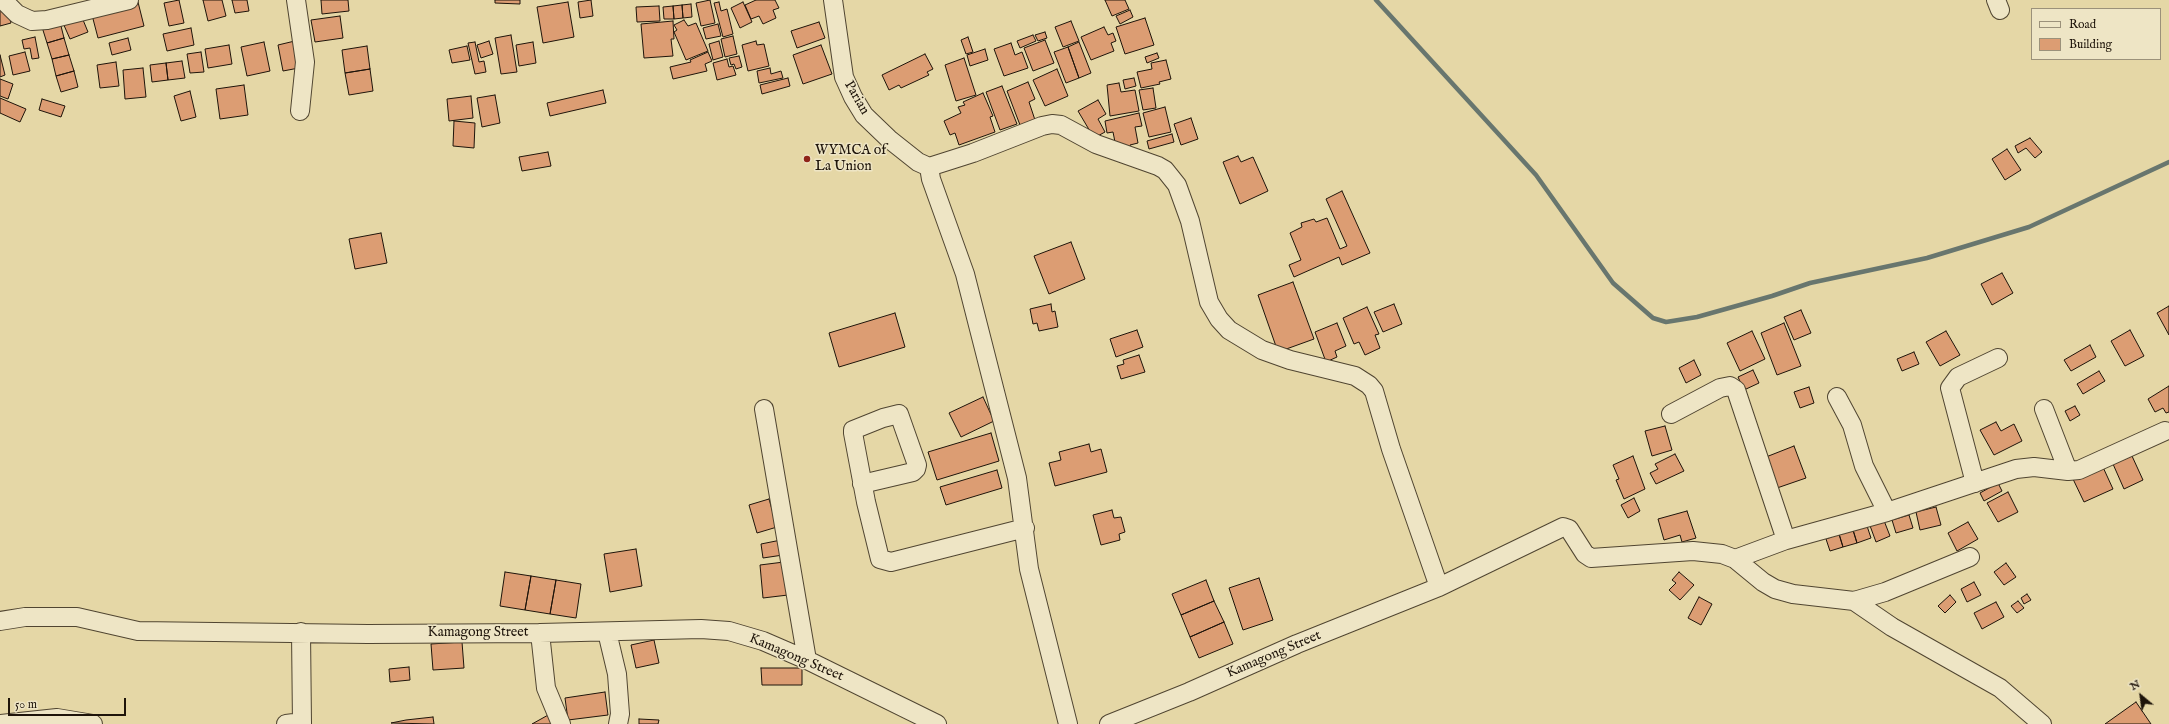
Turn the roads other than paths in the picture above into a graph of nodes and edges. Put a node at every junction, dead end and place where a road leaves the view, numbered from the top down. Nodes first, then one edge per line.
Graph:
1 (3, 0) edge
2 (129, 0) edge
3 (296, 0) edge
4 (833, 0) edge
5 (300, 111) dead end
6 (929, 167) junction
7 (1998, 358) dead end
8 (1836, 397) dead end
9 (764, 409) dead end
10 (2044, 409) dead end
11 (1672, 414) dead end
12 (2165, 431) dead end
13 (2068, 472) junction
14 (1975, 483) junction
15 (862, 484) dead end
16 (1887, 512) junction
17 (1025, 528) junction
18 (1786, 540) junction
19 (1970, 557) dead end
20 (1735, 559) junction
21 (1439, 587) junction
22 (1854, 601) junction
23 (0, 621) edge
24 (301, 632) junction
25 (607, 632) junction
26 (540, 633) junction
27 (807, 660) junction
28 (60, 721) edge
29 (297, 723) edge
30 (0, 724) edge
31 (94, 724) edge
32 (561, 724) edge
33 (618, 724) edge
34 (937, 724) edge
35 (1068, 724) edge
36 (1109, 724) edge
37 (2042, 724) edge

1 - 2 street
3 - 5 street
4 - 6 street, Parian
6 - 17 street
6 - 21 street
7 - 14 street
8 - 16 street
9 - 27 street
10 - 13 street
11 - 18 street
12 - 13 street
13 - 14 street
14 - 16 street
15 - 17 street
16 - 18 street
17 - 35 street
18 - 20 street
19 - 22 street
20 - 21 street, Kamagong Street
20 - 22 street
21 - 36 street, Kamagong Street
22 - 37 street
23 - 24 street, Kamagong Street
24 - 26 street, Kamagong Street
24 - 29 street
25 - 26 street, Kamagong Street
25 - 27 street, Kamagong Street
25 - 33 street
26 - 32 street
27 - 34 street, Kamagong Street
28 - 30 street
28 - 31 street

